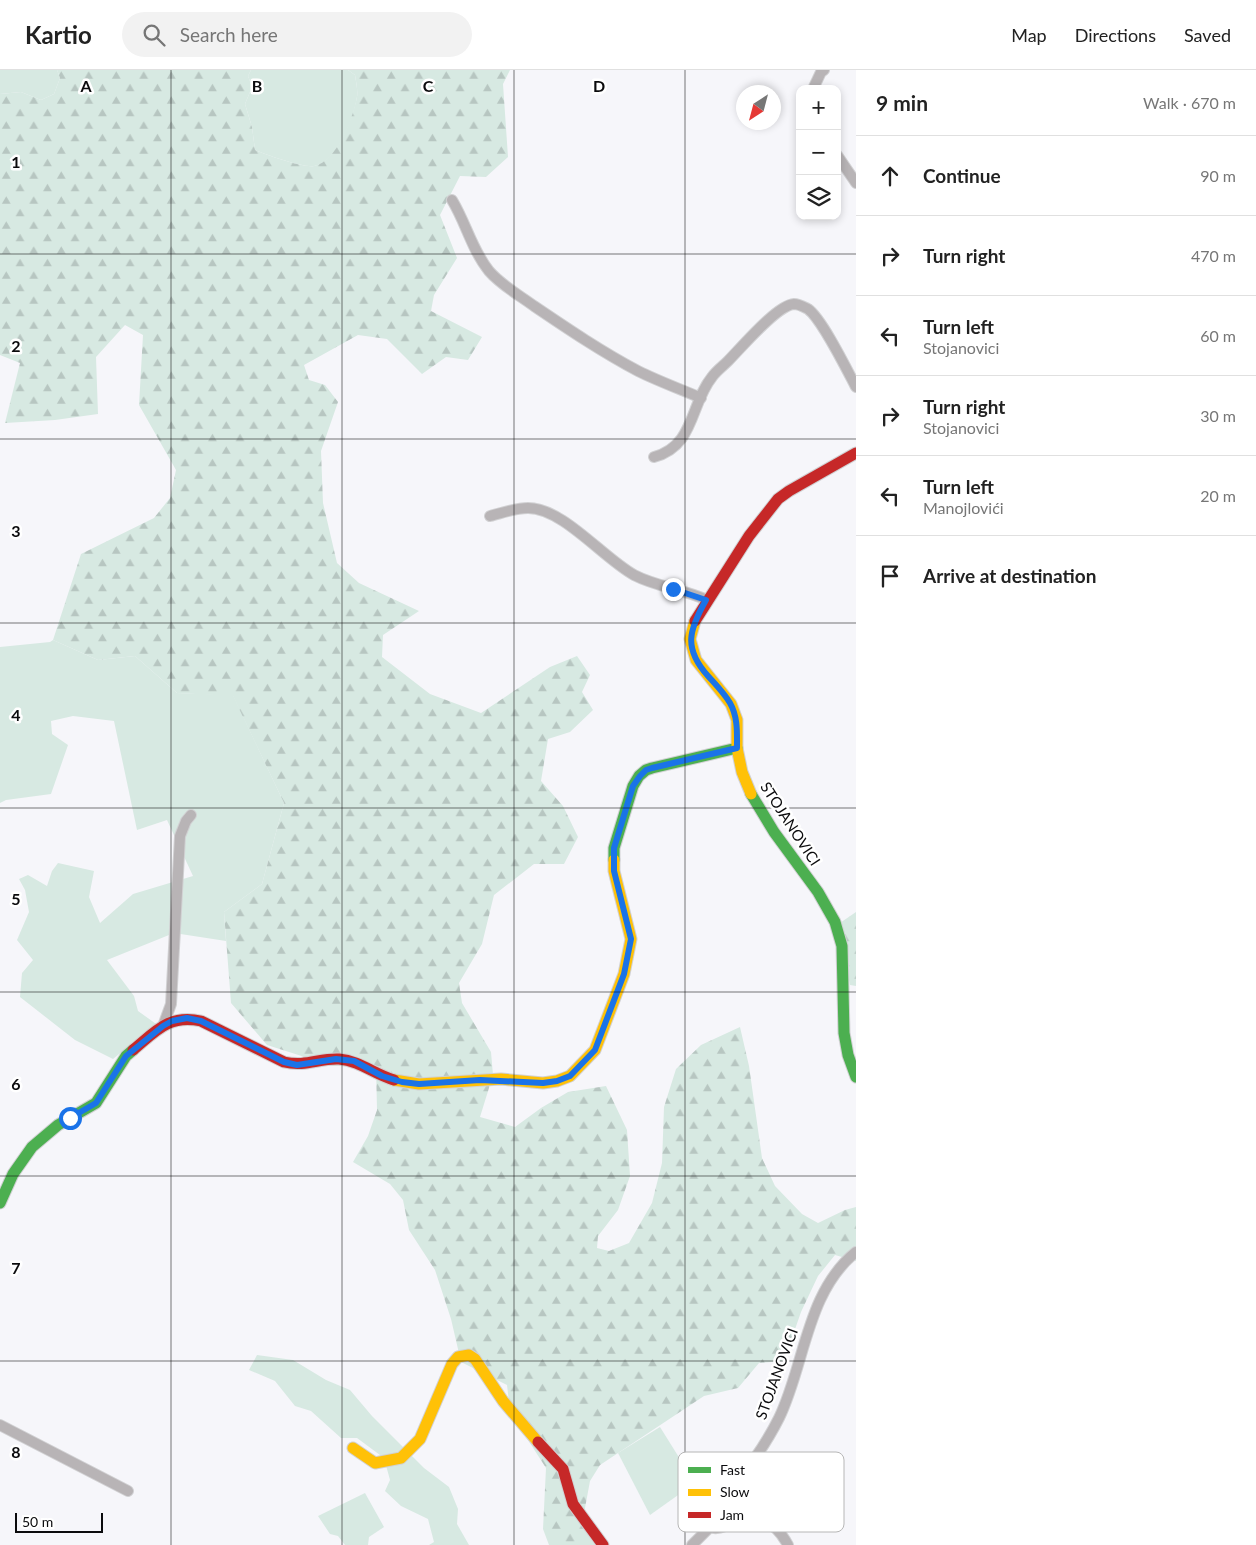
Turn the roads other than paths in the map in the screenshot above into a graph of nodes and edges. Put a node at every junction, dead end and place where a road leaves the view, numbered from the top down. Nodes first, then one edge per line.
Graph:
1 (824, 70) edge
2 (815, 85) edge
3 (841, 161) edge
4 (856, 183) edge
5 (452, 200) dead end
6 (856, 387) edge
7 (701, 398) junction
8 (856, 453) edge
9 (654, 457) dead end
10 (490, 516) dead end
11 (706, 600) junction
12 (737, 748) junction
13 (191, 815) dead end
14 (163, 1026) junction
15 (856, 1077) edge
16 (0, 1203) edge
17 (856, 1252) edge
18 (0, 1425) edge
19 (353, 1448) dead end
20 (759, 1452) edge
21 (128, 1491) dead end
22 (704, 1532) edge
23 (778, 1532) edge
24 (603, 1545) edge
25 (692, 1545) edge
26 (788, 1545) edge

1 - 2 street
3 - 4 street
5 - 7 street
6 - 7 street
7 - 9 street
8 - 11 street, STOJANOVICI
10 - 11 street
11 - 12 street, STOJANOVICI
12 - 14 street
12 - 15 street, STOJANOVICI
13 - 14 street
14 - 16 street
17 - 20 street, STOJANOVICI
18 - 21 street
19 - 24 street
22 - 25 street
23 - 26 street

